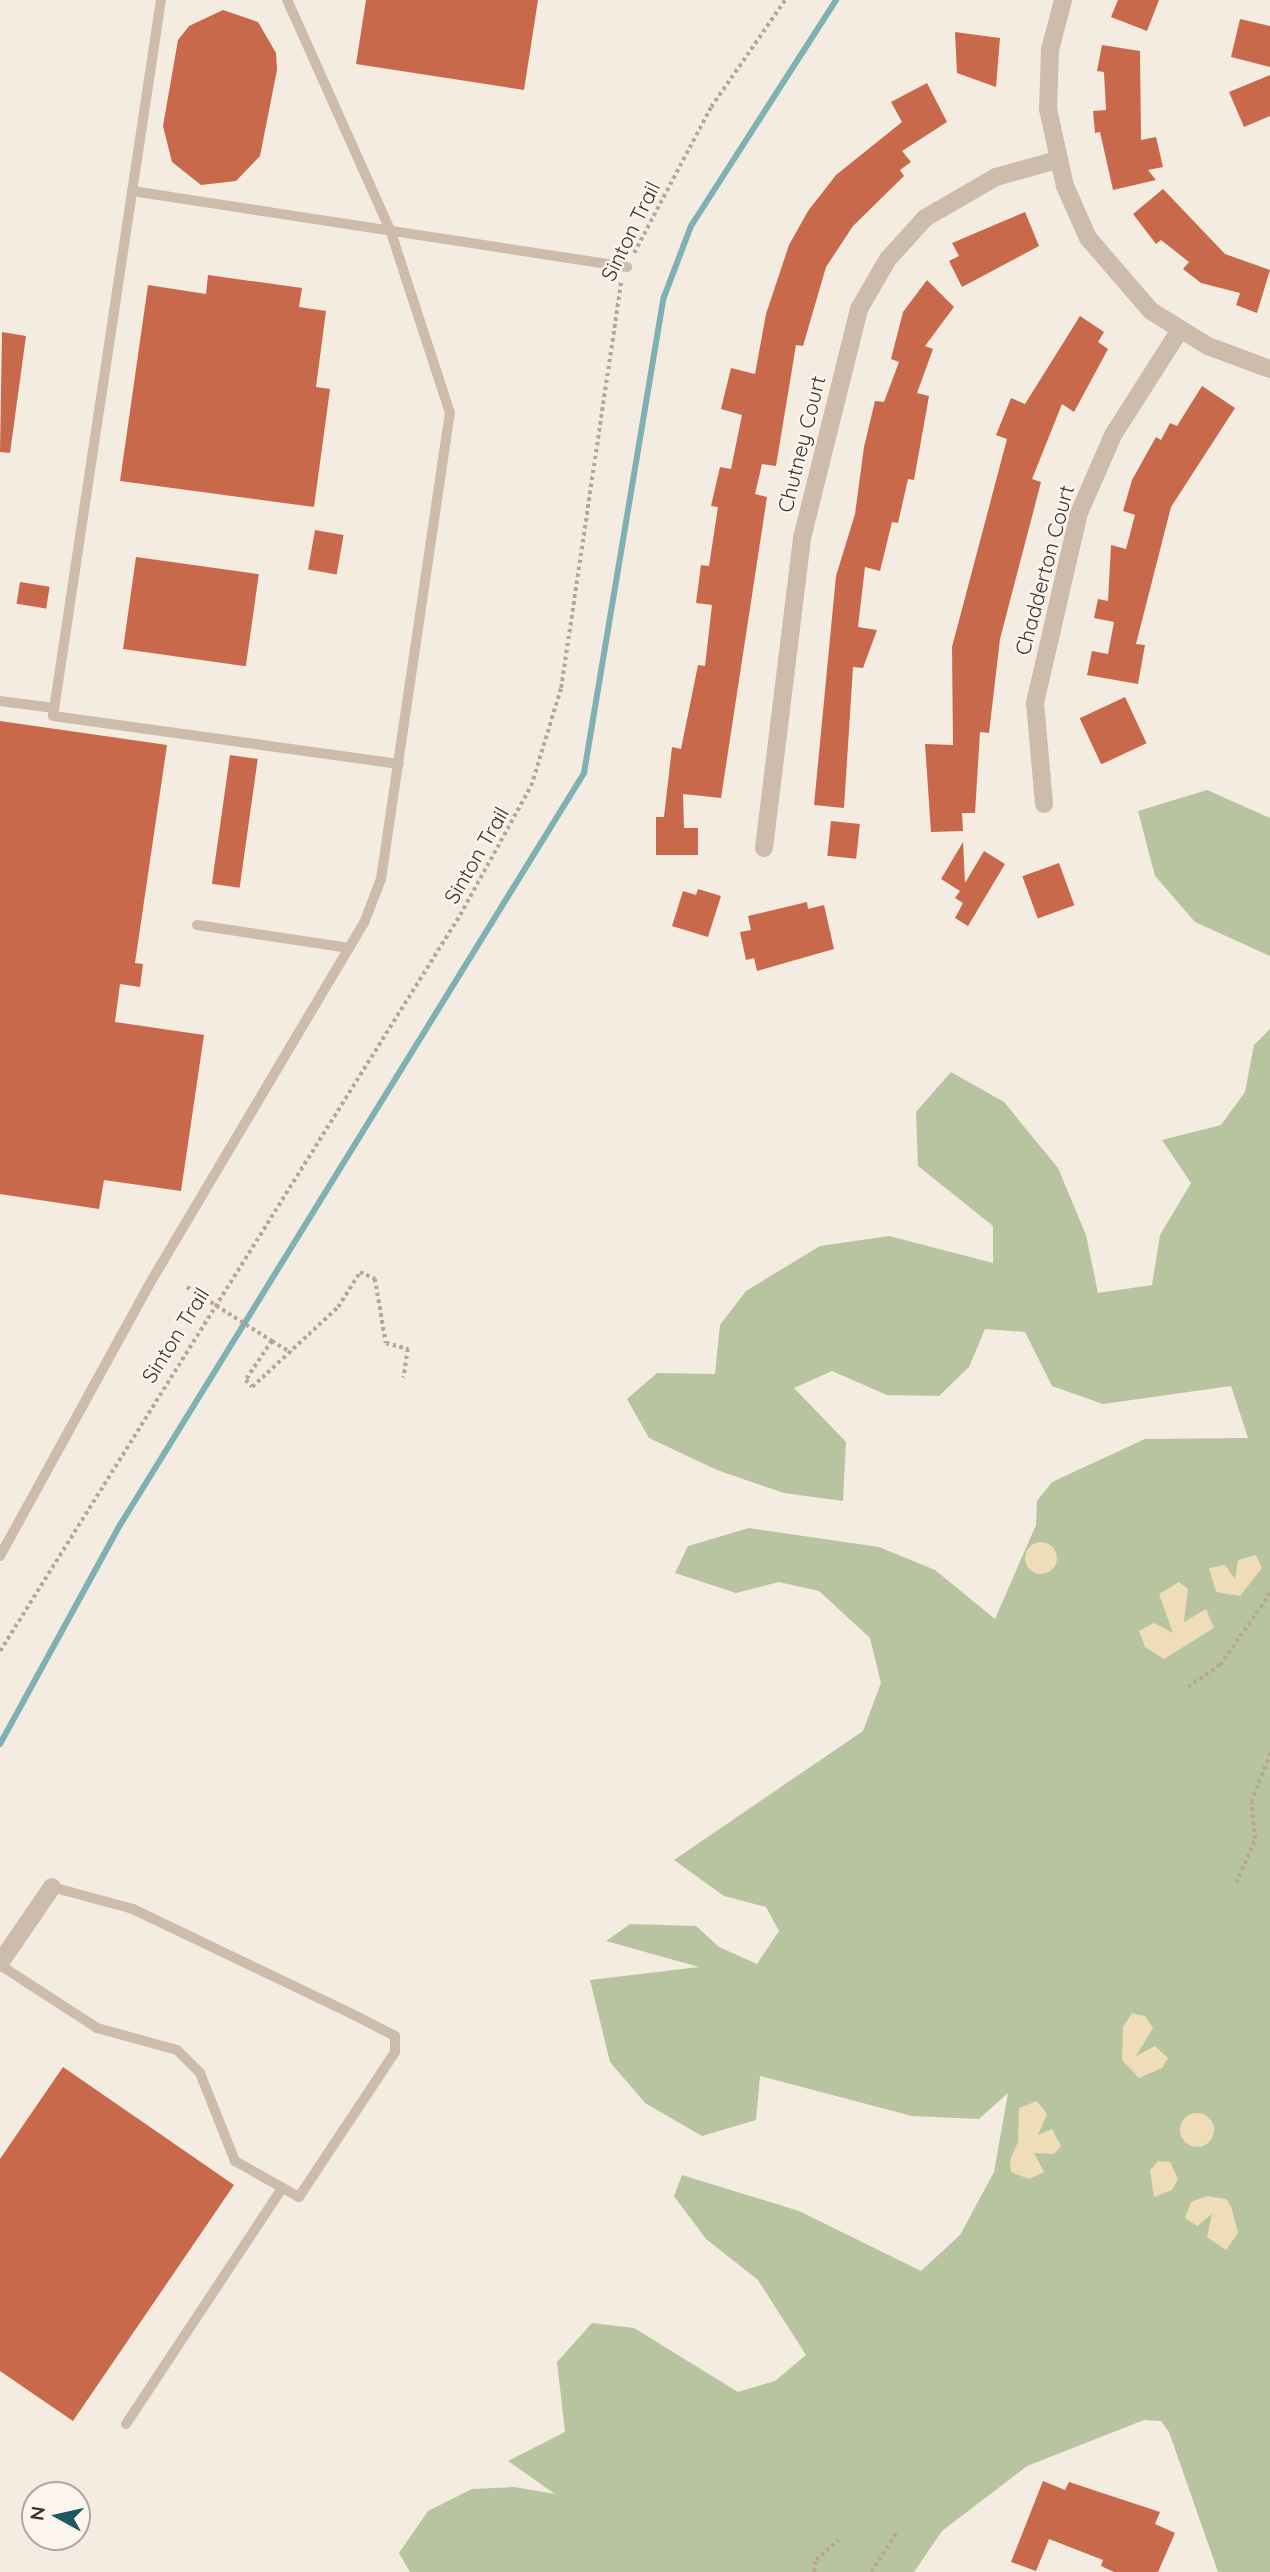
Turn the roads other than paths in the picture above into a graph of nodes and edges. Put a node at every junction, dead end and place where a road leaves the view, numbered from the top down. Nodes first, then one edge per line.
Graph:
1 (161, 0) edge
2 (287, 0) edge
3 (1063, 0) edge
4 (1057, 160) junction
5 (132, 191) junction
6 (391, 232) junction
7 (627, 267) road end
8 (1180, 330) junction
9 (1270, 369) edge
10 (0, 701) edge
11 (54, 708) junction
12 (399, 764) junction
13 (1044, 804) dead end
14 (764, 848) dead end
15 (197, 925) dead end
16 (349, 948) junction
17 (0, 1556) edge
18 (52, 1887) joint
19 (0, 1964) edge
20 (282, 2188) junction
21 (126, 2424) dead end

1 - 5 lane
2 - 6 lane
3 - 4 street
4 - 8 street
4 - 14 street, Chutney Court
5 - 6 lane
5 - 11 lane
6 - 7 lane
6 - 12 lane
8 - 9 street
8 - 13 street, Chadderton Court
10 - 11 lane
11 - 12 lane
12 - 16 lane
15 - 16 lane
16 - 17 lane
18 - 19 street
18 - 20 lane
19 - 20 lane
20 - 21 lane

